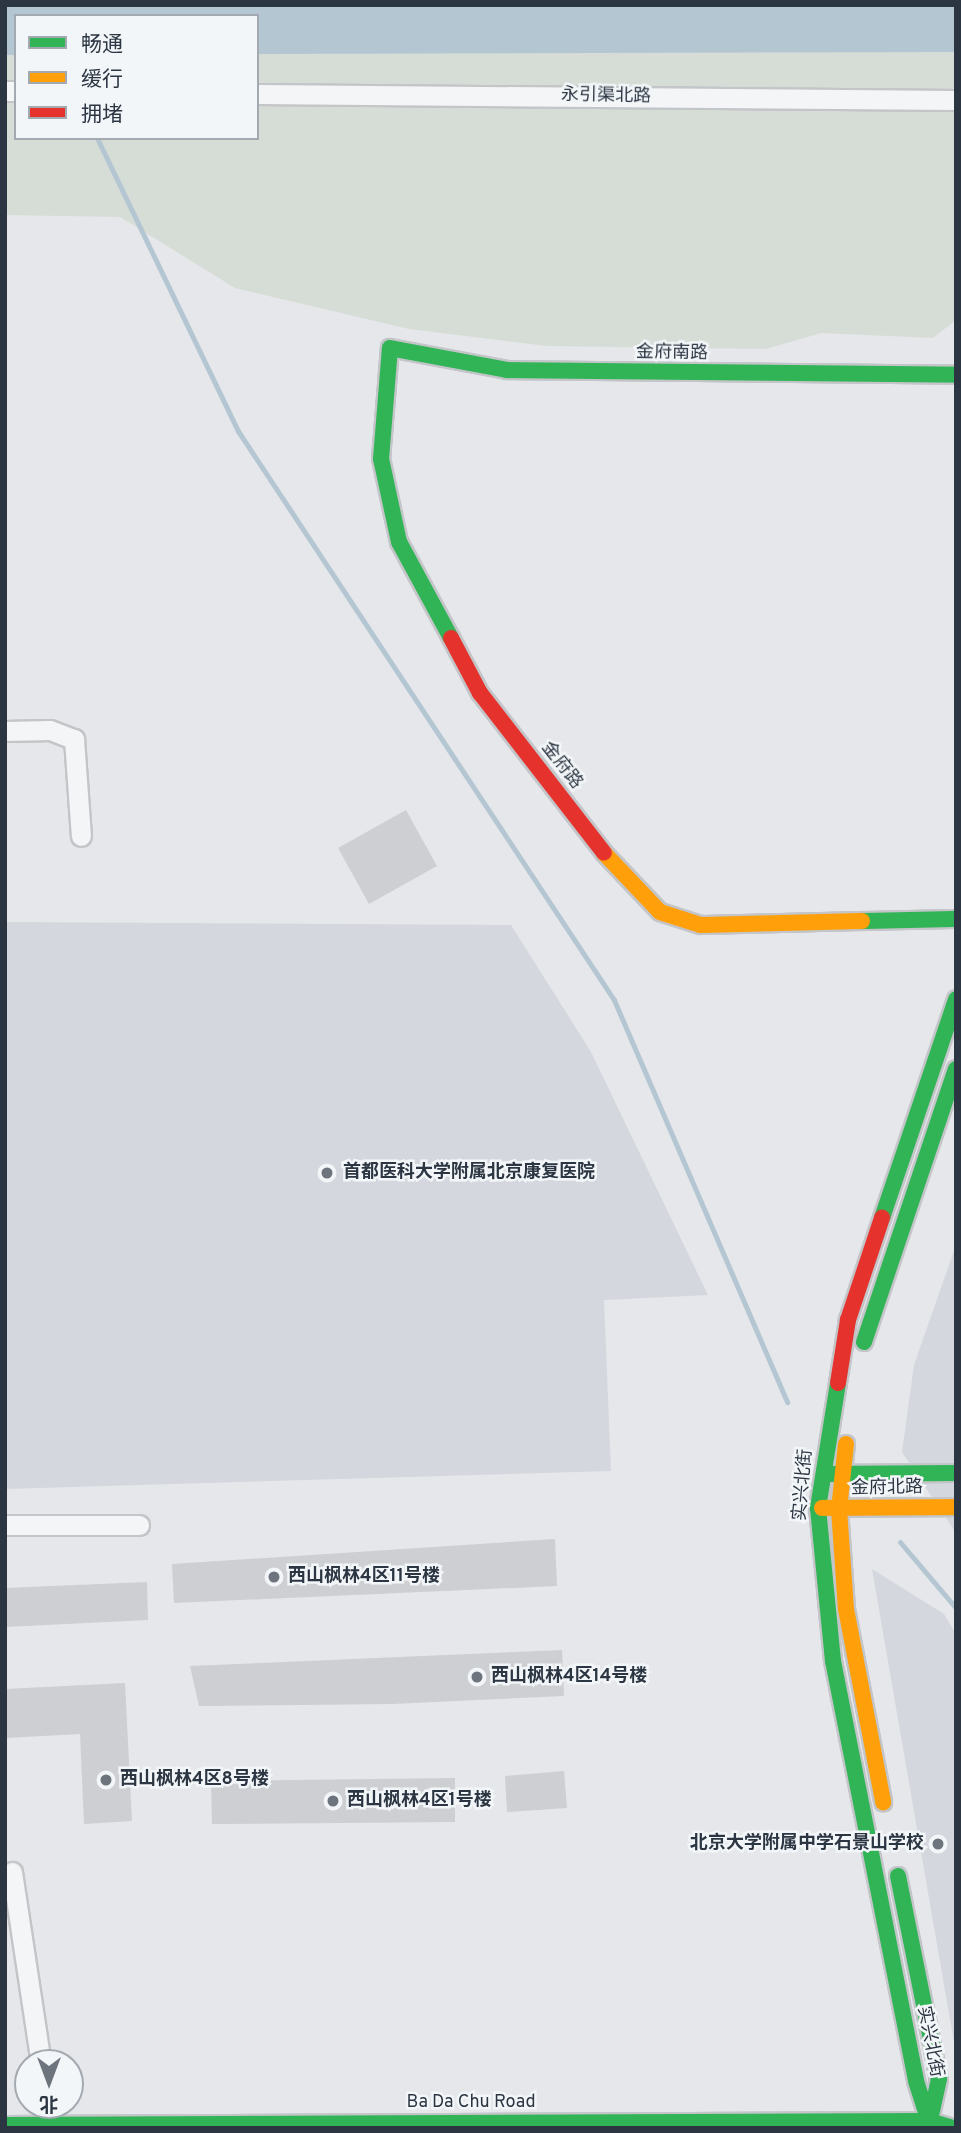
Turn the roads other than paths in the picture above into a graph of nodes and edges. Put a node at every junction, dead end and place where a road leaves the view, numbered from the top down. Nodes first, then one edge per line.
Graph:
1 (259, 94) edge
2 (956, 100) edge
3 (390, 348) joint
4 (956, 375) edge
5 (5, 731) edge
6 (81, 836) dead end
7 (956, 919) edge
8 (956, 999) edge
9 (956, 1069) edge
10 (956, 1473) edge
11 (822, 1474) junction
12 (841, 1474) junction
13 (956, 1507) edge
14 (818, 1508) junction
15 (839, 1509) junction
16 (5, 1525) edge
17 (139, 1525) dead end
18 (887, 1823) dead end
19 (895, 1862) dead end
20 (12, 1872) dead end
21 (39, 2049) edge
22 (956, 2108) edge
23 (84, 2115) edge
24 (31, 2119) edge
25 (930, 2124) edge
26 (5, 2125) edge
27 (954, 2128) edge

1 - 2 street, 永引渠北路
3 - 4 street, 金府南路
3 - 7 street, 金府路
5 - 6 street
8 - 11 street, 实兴北街
9 - 12 street, 实兴北街
10 - 12 street, 金府北路
11 - 12 street, 金府北路
11 - 14 street, 实兴北街
12 - 15 street, 实兴北街
13 - 15 street, 金府北路
14 - 15 street, 金府北路
14 - 25 street, 实兴北街
15 - 18 street, 实兴北街
16 - 17 street
19 - 25 street, 实兴北街
20 - 21 street
22 - 25 street
23 - 25 street, Ba Da Chu Road
24 - 26 street, Ba Da Chu Road
25 - 27 street

